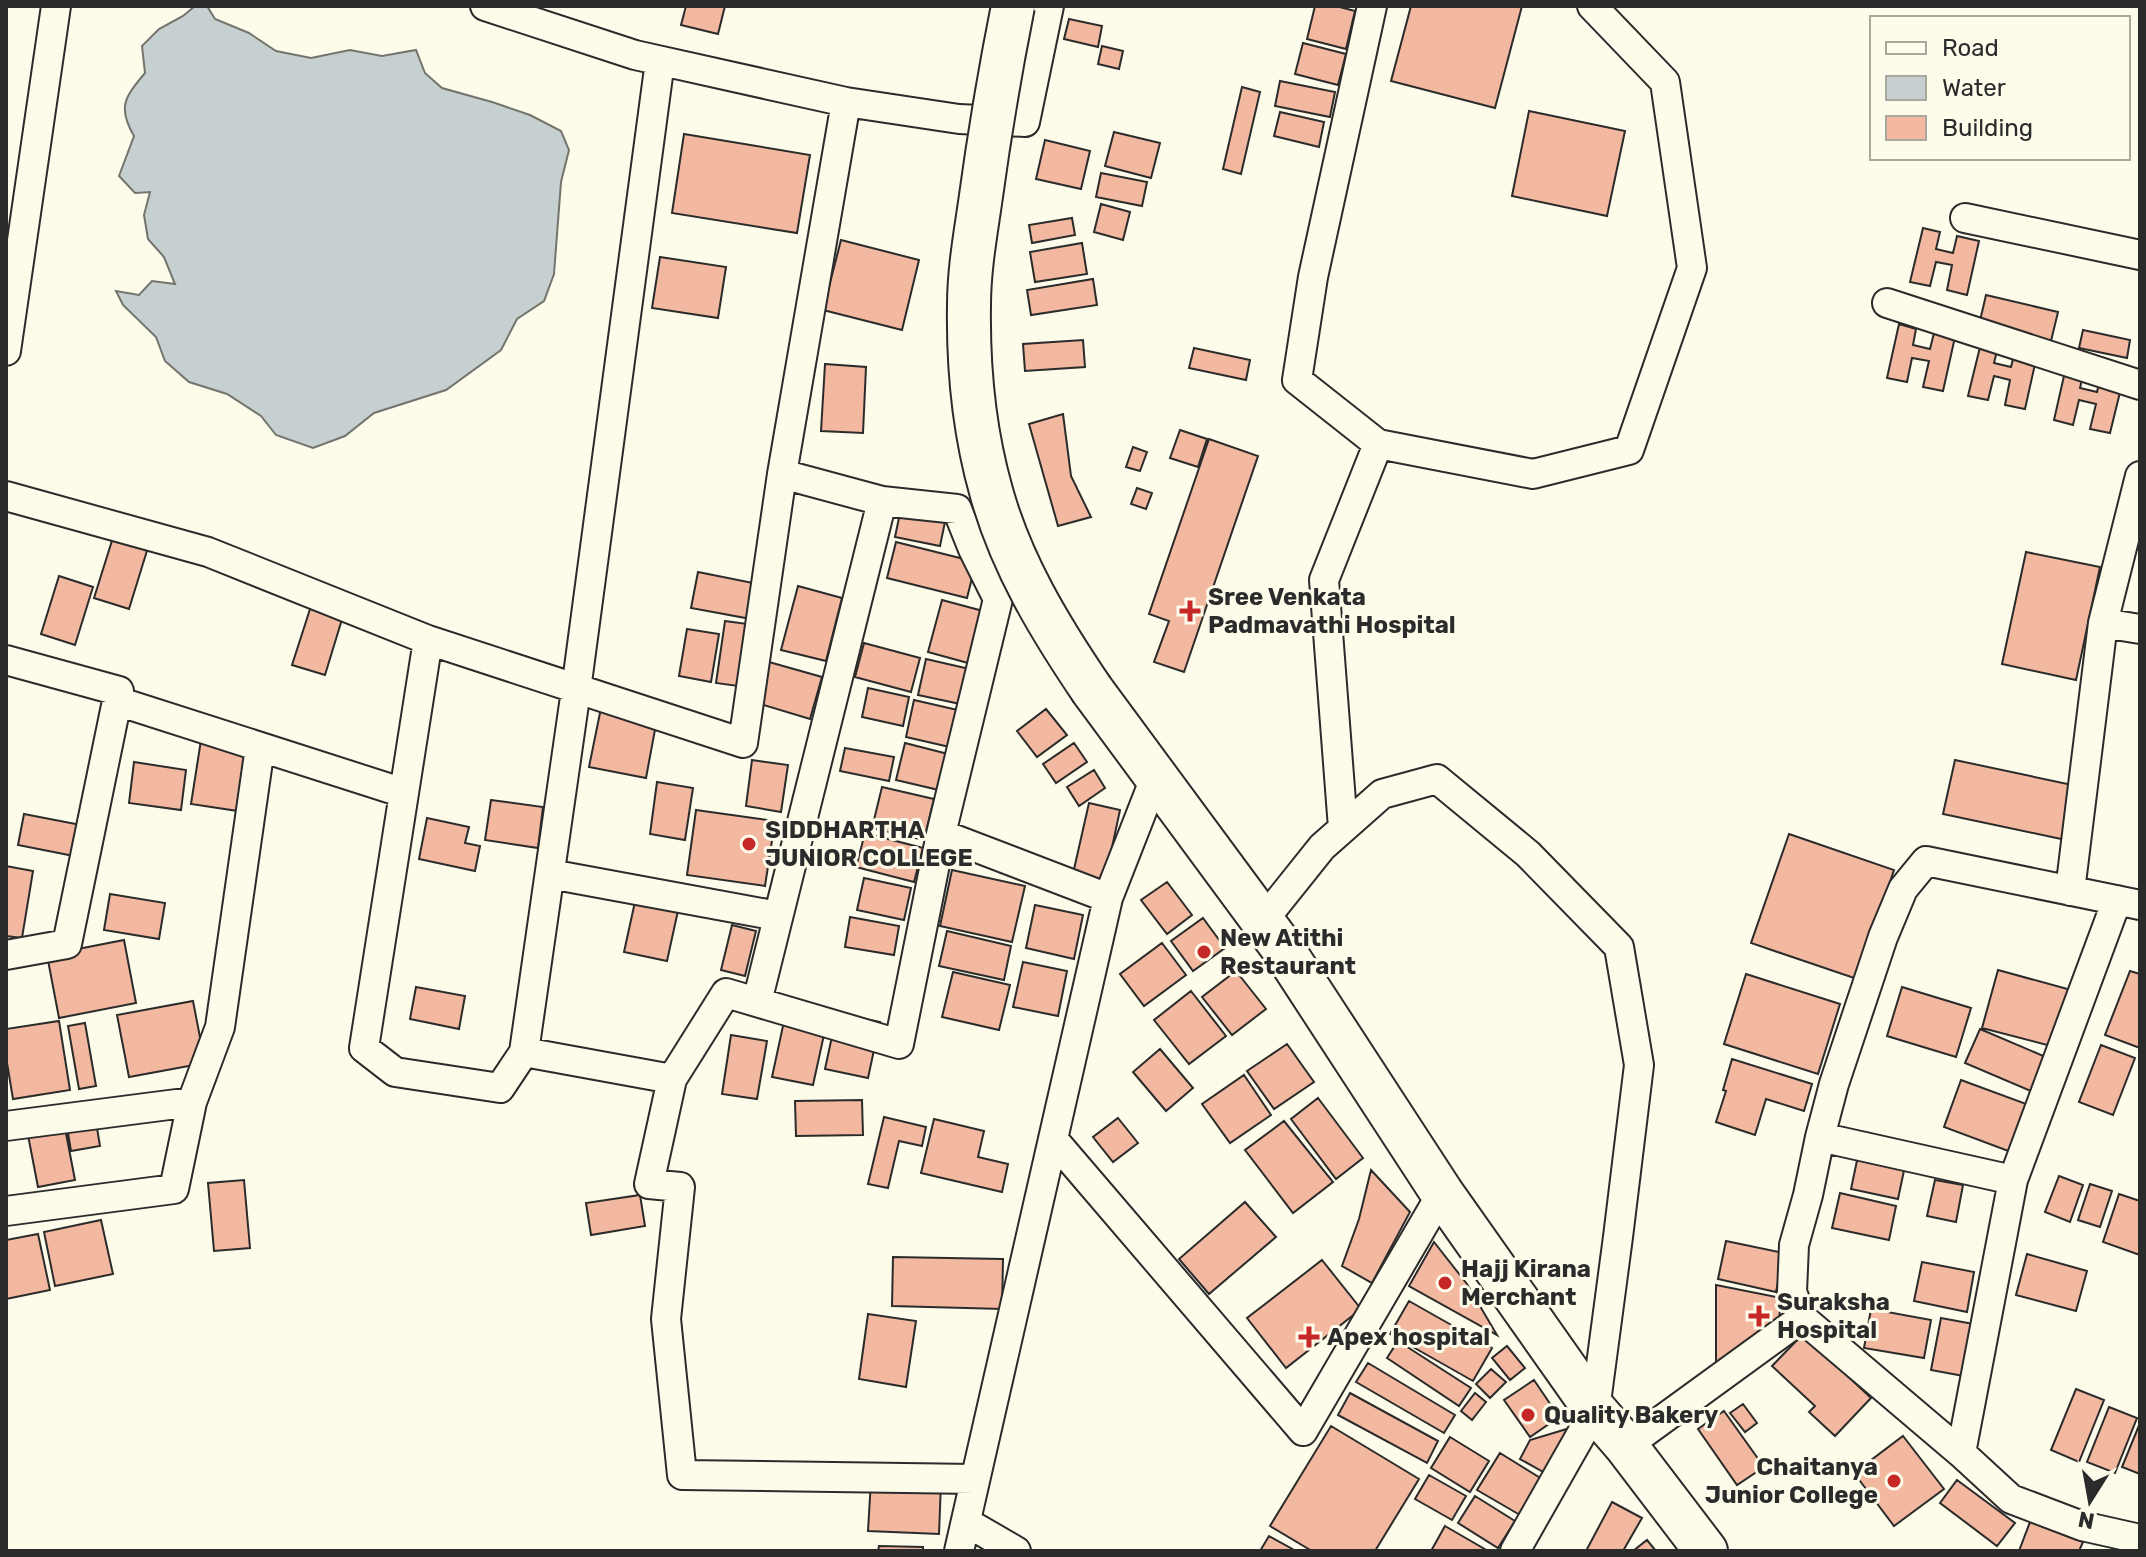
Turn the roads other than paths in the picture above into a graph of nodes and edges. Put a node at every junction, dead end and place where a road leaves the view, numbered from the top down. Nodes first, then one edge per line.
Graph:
1 (56, 6) edge
2 (485, 6) edge
3 (1013, 6) edge
4 (1049, 6) edge
5 (1372, 6) edge
6 (1592, 6) edge
7 (660, 61) junction
8 (846, 102) junction
9 (1965, 218) dead end
10 (2140, 255) edge
11 (1887, 303) dead end
12 (7, 333) edge
13 (2140, 385) edge
14 (1378, 444) junction
15 (782, 474) junction
16 (2140, 476) edge
17 (6, 496) edge
18 (882, 501) junction
19 (2103, 623) junction
20 (2140, 629) edge
21 (428, 640) junction
22 (6, 660) edge
23 (576, 690) junction
24 (117, 701) junction
25 (260, 747) junction
26 (1155, 778) junction
27 (404, 793) junction
28 (1343, 828) junction
29 (941, 834) junction
30 (550, 874) junction
31 (2070, 891) junction
32 (1108, 898) junction
33 (2129, 902) edge
34 (778, 916) junction
35 (1262, 922) junction
36 (6, 955) edge
37 (757, 1002) junction
38 (524, 1052) junction
39 (672, 1079) junction
40 (192, 1102) junction
41 (6, 1126) edge
42 (1820, 1137) junction
43 (1053, 1139) junction
44 (2013, 1180) junction
45 (1442, 1193) junction
46 (6, 1211) edge
47 (1802, 1318) junction
48 (1595, 1410) junction
49 (1626, 1446) junction
50 (1961, 1453) junction
51 (975, 1479) junction
52 (966, 1522) junction
53 (2140, 1539) edge
54 (959, 1551) edge
55 (1016, 1551) edge
56 (1515, 1551) edge
57 (1706, 1551) edge

1 - 12 street
2 - 7 street
3 - 26 highway, bridge
4 - 8 street
5 - 14 street
6 - 14 street
7 - 8 street
7 - 23 street
8 - 15 street
9 - 10 street
11 - 13 street
14 - 28 street
15 - 18 street
15 - 23 street
16 - 19 street
17 - 21 street
18 - 29 street
18 - 34 street
19 - 20 street
19 - 31 street
21 - 23 street
21 - 27 street
22 - 24 street
23 - 30 street
24 - 25 street
24 - 36 street
25 - 27 street
25 - 40 street
26 - 32 street
26 - 35 highway
27 - 38 street
28 - 35 street
28 - 48 street
29 - 32 street
29 - 37 street
30 - 34 street
30 - 38 street
31 - 33 street
31 - 42 street
32 - 43 street
33 - 44 street
34 - 37 street
35 - 45 highway
37 - 39 street
38 - 39 street
39 - 51 street
40 - 41 street
40 - 46 street
42 - 44 street
42 - 47 street
43 - 45 street
43 - 51 street
44 - 50 street
45 - 48 highway
47 - 49 street
47 - 50 street
48 - 49 highway
48 - 56 street
49 - 57 highway
50 - 53 street
51 - 52 street
52 - 54 street
52 - 55 street

